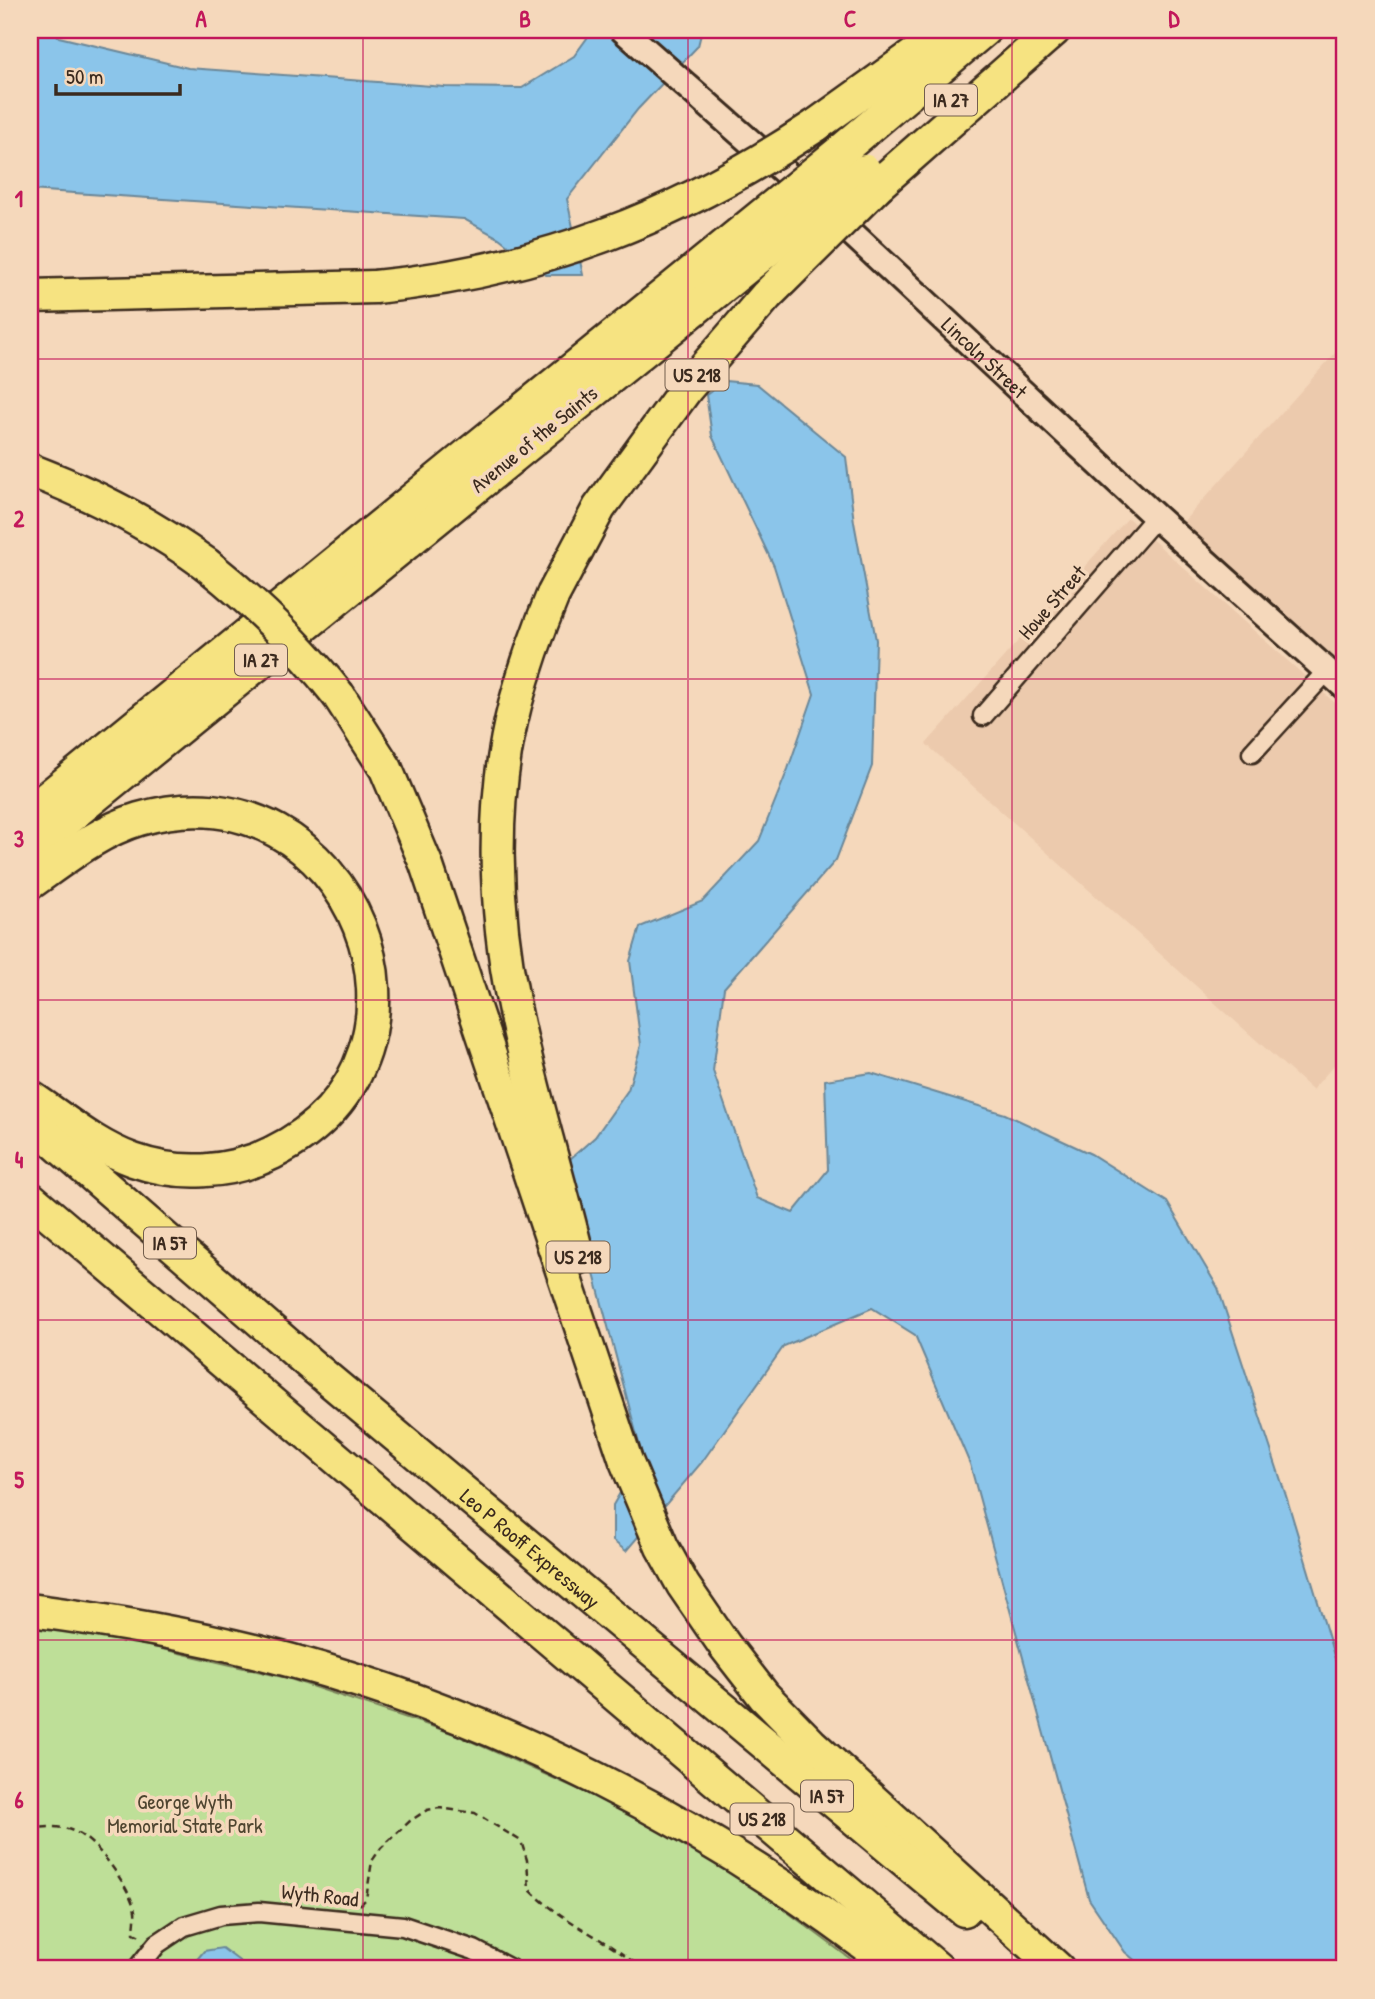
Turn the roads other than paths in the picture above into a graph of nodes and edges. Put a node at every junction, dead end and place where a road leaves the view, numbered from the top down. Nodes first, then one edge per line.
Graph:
1 (623, 30) edge
2 (949, 30) edge
3 (984, 30) edge
4 (1037, 30) edge
5 (1054, 30) edge
6 (872, 178) junction
7 (30, 296) edge
8 (482, 462) junction
9 (30, 470) edge
10 (1156, 517) junction
11 (1327, 671) junction
12 (1345, 687) edge
13 (983, 716) dead end
14 (1252, 753) dead end
15 (30, 811) edge
16 (30, 849) edge
17 (30, 883) edge
18 (30, 1097) edge
19 (30, 1121) edge
20 (30, 1198) edge
21 (626, 1461) junction
22 (30, 1610) edge
23 (137, 1969) edge
24 (510, 1969) edge
25 (897, 1969) edge
26 (939, 1969) edge
27 (1035, 1969) edge
28 (1058, 1969) edge

1 - 10 main road, Lincoln Street
2 - 7 highway, bridge
3 - 8 highway, Avenue of the Saints, bridge
4 - 6 highway, Avenue of the Saints / IA 27
5 - 6 highway, US 218
6 - 8 highway, Avenue of the Saints / IA 27, bridge
6 - 21 highway, US 218, bridge
8 - 15 highway, Avenue of the Saints
8 - 16 highway, Avenue of the Saints / IA 27
9 - 21 highway, bridge
10 - 11 main road, Lincoln Street
10 - 13 street, Howe Street
11 - 12 main road, Lincoln Street
11 - 14 street
17 - 18 highway
19 - 27 highway, Leo P Rooff Expressway / IA 57
20 - 26 highway, US 218
21 - 28 highway, US 218
22 - 25 highway
23 - 24 street, Wyth Road

